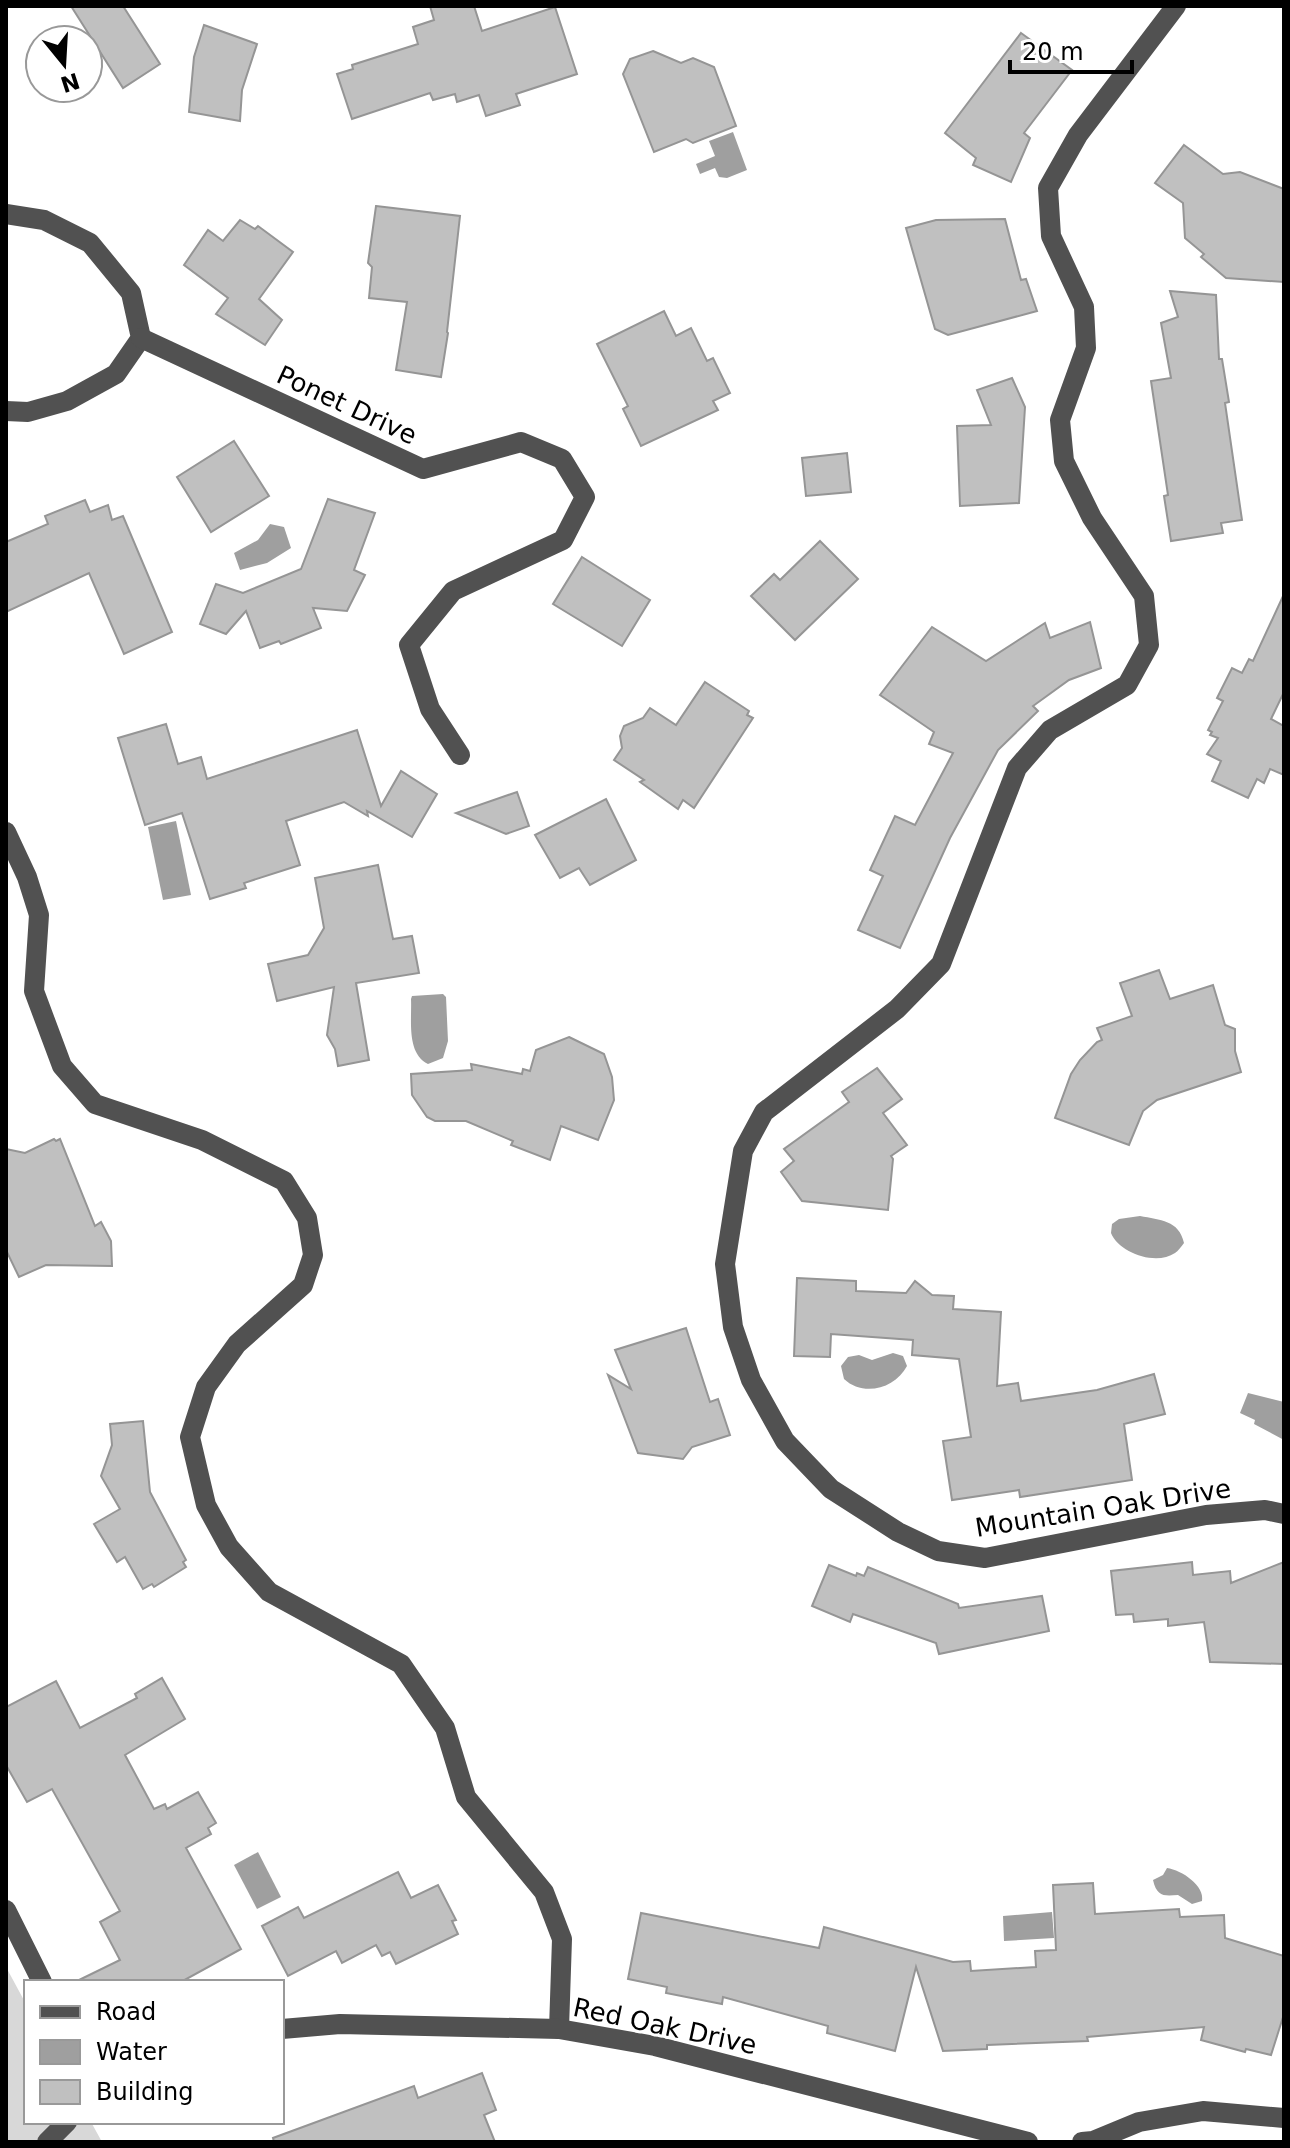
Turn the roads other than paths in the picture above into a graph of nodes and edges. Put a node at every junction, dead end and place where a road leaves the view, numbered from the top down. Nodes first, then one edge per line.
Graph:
1 (1176, 6) edge
2 (6, 214) edge
3 (141, 338) junction
4 (6, 411) edge
5 (460, 755) dead end
6 (6, 832) edge
7 (1284, 1514) edge
8 (6, 1910) edge
9 (41, 1980) edge
10 (284, 2029) edge
11 (559, 2029) junction
12 (1284, 2118) edge
13 (65, 2124) edge
14 (47, 2142) edge
15 (1028, 2142) edge
16 (1082, 2142) edge

1 - 7 street, Mountain Oak Drive
2 - 3 street
3 - 4 street
3 - 5 street, Ponet Drive
6 - 11 street
8 - 9 street
10 - 11 street, Red Oak Drive
11 - 15 street, Red Oak Drive
12 - 16 street
13 - 14 street

